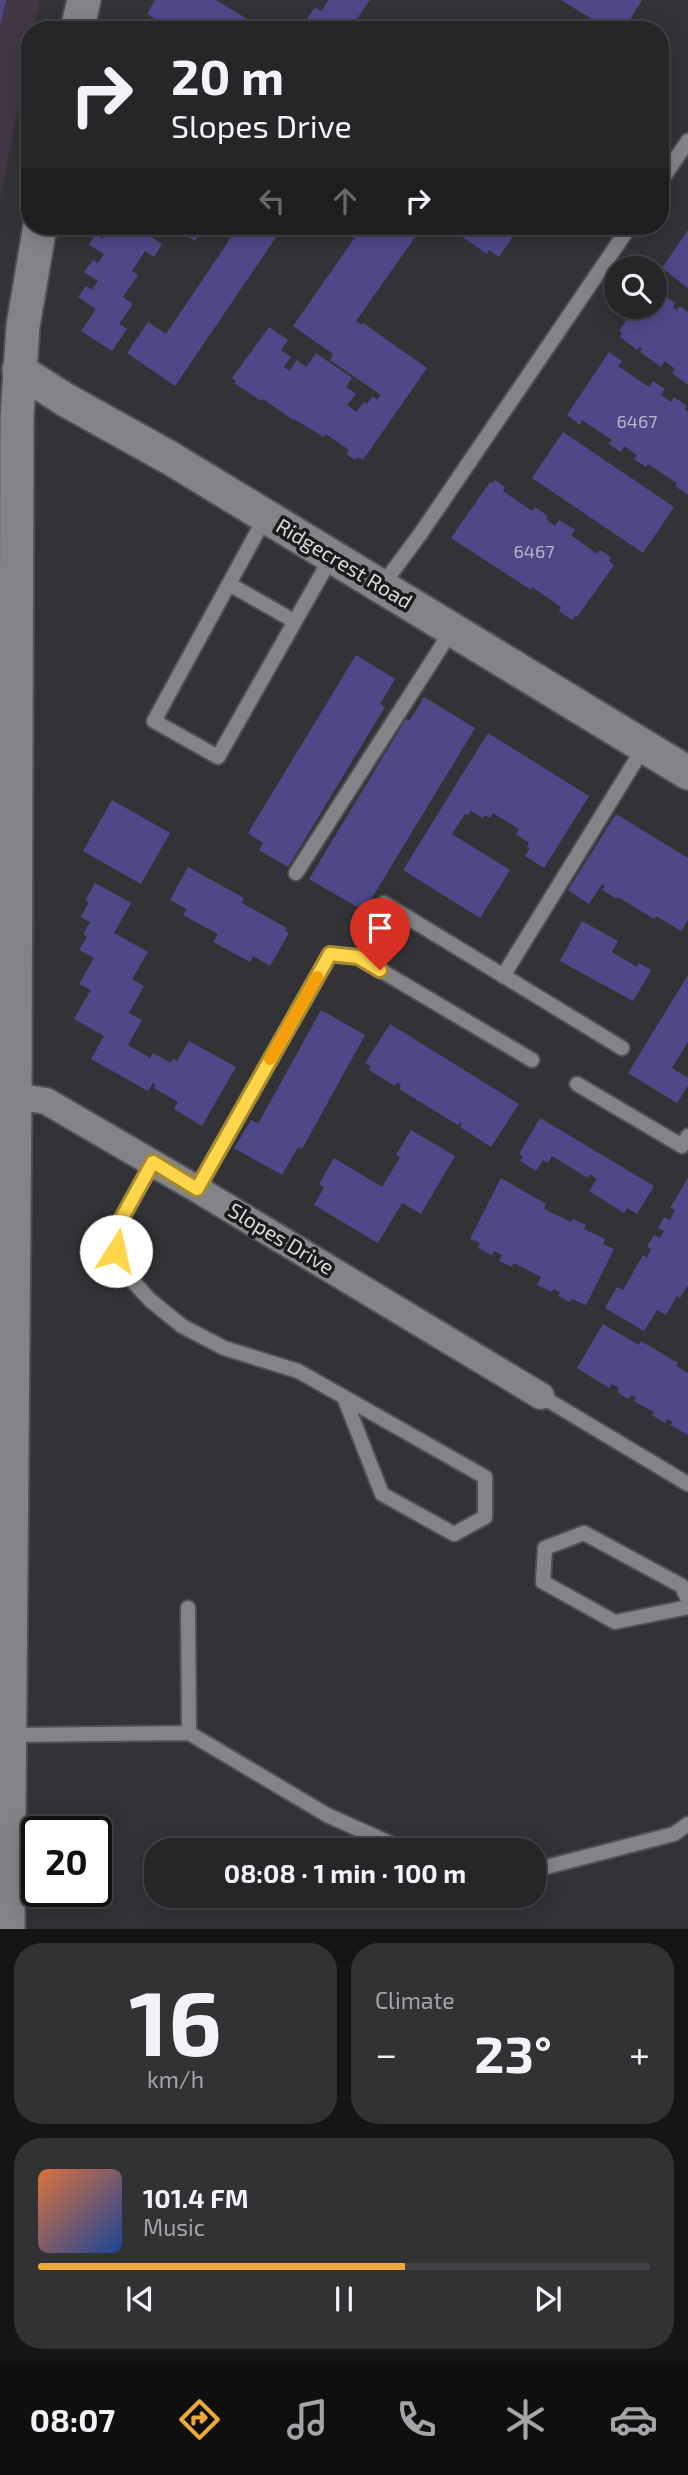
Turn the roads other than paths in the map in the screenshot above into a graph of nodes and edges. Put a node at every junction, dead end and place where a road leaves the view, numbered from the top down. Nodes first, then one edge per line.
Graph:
1 (84, 0) edge
2 (79, 21) edge
3 (688, 141) edge
4 (669, 169) edge
5 (38, 235) edge
6 (624, 235) edge
7 (10, 363) edge
8 (266, 516) junction
9 (332, 556) junction
10 (8, 563) edge
11 (229, 584) junction
12 (381, 587) junction
13 (294, 621) junction
14 (452, 630) junction
15 (644, 747) junction
16 (688, 773) edge
17 (8, 801) edge
18 (296, 873) dead end
19 (384, 903) dead end
20 (8, 970) edge
21 (503, 976) junction
22 (622, 1048) dead end
23 (532, 1060) dead end
24 (577, 1084) dead end
25 (8, 1096) edge
26 (688, 1136) edge
27 (153, 1162) junction
28 (197, 1189) junction
29 (541, 1396) joint
30 (344, 1397) junction
31 (6, 1446) edge
32 (688, 1484) edge
33 (688, 1600) edge
34 (688, 1607) edge
35 (188, 1608) dead end
36 (189, 1734) junction
37 (10, 1735) junction
38 (688, 1824) edge
39 (4, 1836) edge
40 (378, 1838) edge
41 (546, 1867) edge
42 (8, 1929) edge

1 - 2 street
3 - 4 lane
5 - 7 street
6 - 12 lane
7 - 8 street, Ridgecrest Road
7 - 10 street
8 - 9 street, Ridgecrest Road
8 - 11 lane
9 - 12 street, Ridgecrest Road
9 - 13 lane
10 - 17 street
11 - 13 lane
11 - 13 lane
12 - 14 street, Ridgecrest Road
14 - 15 street, Ridgecrest Road
14 - 18 lane
15 - 16 street, Ridgecrest Road
15 - 21 lane
17 - 20 street
19 - 21 lane
20 - 25 street
21 - 22 lane
23 - 28 lane
24 - 26 lane
25 - 27 street, Slopes Drive
25 - 31 street
27 - 28 street, Slopes Drive
27 - 30 lane
28 - 29 street, Slopes Drive
29 - 32 lane
30 - 30 lane
31 - 37 street
33 - 34 lane
35 - 36 lane
36 - 37 lane
36 - 40 lane
37 - 39 street
38 - 41 lane
39 - 42 street

